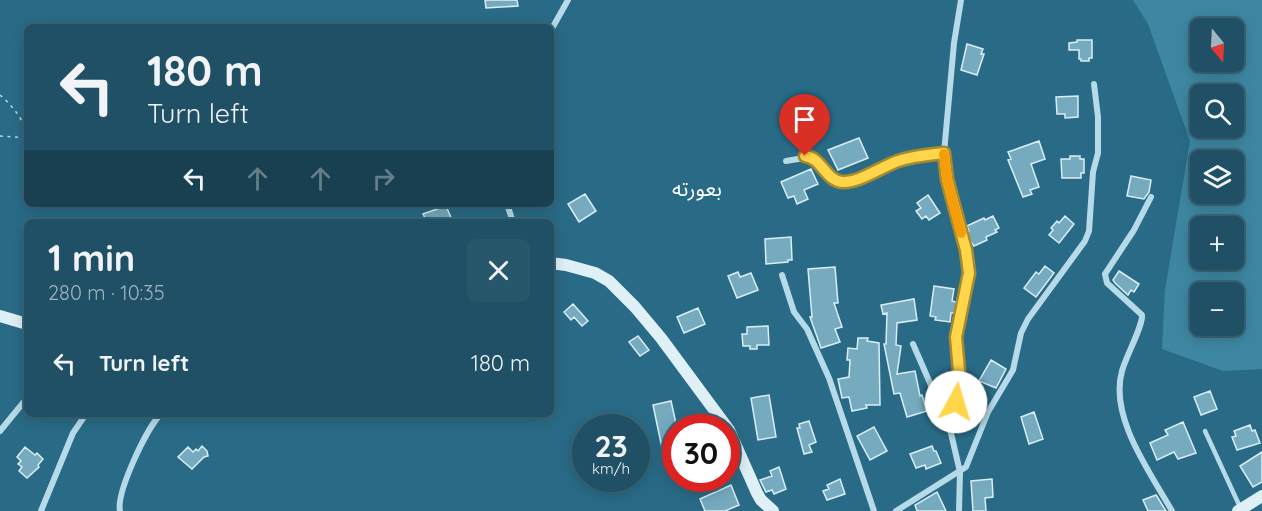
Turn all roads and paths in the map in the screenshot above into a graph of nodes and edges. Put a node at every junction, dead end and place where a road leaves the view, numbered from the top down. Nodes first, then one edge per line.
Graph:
1 (568, 0) edge
2 (961, 0) edge
3 (554, 25) edge
4 (1094, 84) dead end
5 (0, 95) edge
6 (24, 124) edge
7 (0, 136) edge
8 (24, 137) edge
9 (944, 153) junction
10 (786, 161) dead end
11 (1150, 197) dead end
12 (554, 264) edge
13 (782, 275) dead end
14 (0, 316) edge
15 (24, 323) edge
16 (913, 344) dead end
17 (24, 402) edge
18 (84, 417) edge
19 (158, 417) edge
20 (950, 429) junction
21 (1205, 430) dead end
22 (0, 431) edge
23 (960, 472) junction
24 (1262, 496) edge
25 (761, 505) edge
26 (1239, 510) edge
27 (41, 511) edge
28 (120, 511) edge
29 (773, 511) edge
30 (874, 511) edge
31 (896, 511) edge
32 (959, 511) edge
33 (1172, 511) edge

1 - 3 street
2 - 9 street
4 - 23 street
5 - 6 path
7 - 8 path
9 - 10 street
9 - 20 street
11 - 33 street
12 - 25 main road
13 - 30 street
14 - 15 main road
16 - 20 street
17 - 22 street
18 - 27 street
19 - 28 street
20 - 23 street
21 - 26 lane
23 - 31 street
23 - 32 street
24 - 26 main road
25 - 29 main road

